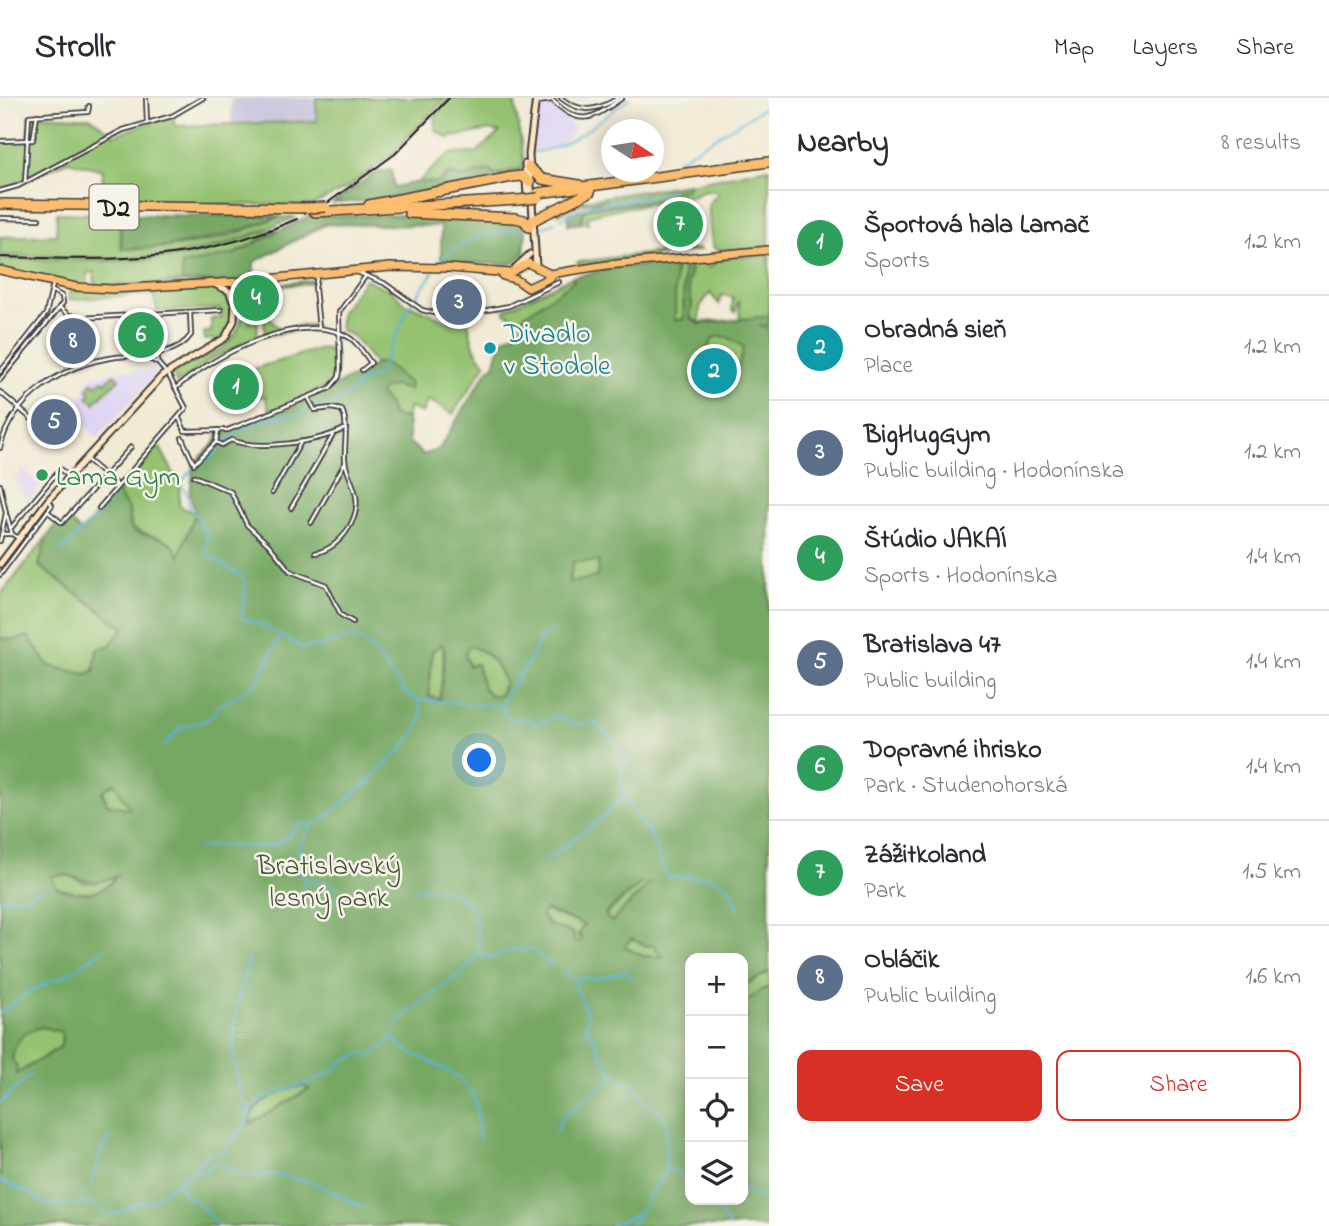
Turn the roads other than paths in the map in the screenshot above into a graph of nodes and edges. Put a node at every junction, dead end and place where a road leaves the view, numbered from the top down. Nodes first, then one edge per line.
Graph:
1 (203, 98) edge
2 (530, 98) edge
3 (536, 98) edge
4 (561, 98) edge
5 (620, 98) edge
6 (146, 99) edge
7 (550, 99) edge
8 (89, 106) dead end
9 (533, 106) junction
10 (37, 115) junction
11 (147, 123) junction
12 (0, 141) edge
13 (28, 142) junction
14 (769, 164) edge
15 (527, 166) junction
16 (512, 177) junction
17 (528, 180) junction
18 (25, 182) junction
19 (592, 190) junction
20 (0, 191) edge
21 (518, 198) junction
22 (369, 205) junction
23 (0, 206) edge
24 (386, 209) junction
25 (311, 210) junction
26 (239, 211) junction
27 (0, 218) edge
28 (38, 219) dead end
29 (531, 227) junction
30 (769, 250) edge
31 (530, 254) junction
32 (528, 263) junction
33 (607, 265) junction
34 (538, 268) junction
35 (355, 269) junction
36 (518, 270) junction
37 (1, 272) edge
38 (329, 272) junction
39 (317, 273) junction
40 (506, 275) junction
41 (365, 277) junction
42 (551, 277) junction
43 (258, 280) junction
44 (517, 280) junction
45 (540, 281) junction
46 (236, 282) junction
47 (559, 282) dead end
48 (316, 283) junction
49 (211, 284) junction
50 (54, 286) junction
51 (59, 307) junction
52 (221, 310) dead end
53 (235, 311) junction
54 (190, 312) junction
55 (319, 328) junction
56 (338, 334) junction
57 (158, 354) junction
58 (144, 356) junction
59 (157, 362) junction
60 (362, 370) dead end
61 (0, 372) edge
62 (166, 372) junction
63 (0, 380) edge
64 (176, 388) junction
65 (0, 392) edge
66 (309, 399) junction
67 (19, 409) junction
68 (179, 418) junction
69 (41, 420) dead end
70 (346, 428) junction
71 (218, 430) junction
72 (333, 435) junction
73 (182, 438) dead end
74 (301, 442) junction
75 (219, 443) junction
76 (131, 447) dead end
77 (0, 448) edge
78 (85, 458) junction
79 (345, 463) junction
80 (105, 475) junction
81 (68, 476) junction
82 (194, 476) dead end
83 (0, 485) edge
84 (118, 486) junction
85 (272, 493) dead end
86 (48, 500) junction
87 (291, 508) dead end
88 (99, 509) dead end
89 (47, 511) junction
90 (6, 513) junction
91 (311, 523) dead end
92 (11, 528) junction
93 (3, 534) junction
94 (12, 534) junction
95 (18, 538) junction
96 (0, 541) edge
97 (315, 553) dead end
98 (0, 564) edge
99 (0, 575) edge
100 (353, 622) dead end

1 - 11 street
2 - 15 street
3 - 9 street
4 - 5 street
5 - 7 street
6 - 11 street
7 - 9 street
8 - 10 street
9 - 15 street
10 - 13 street
10 - 13 street
11 - 18 street
12 - 13 street
13 - 18 street
14 - 19 highway, D2
15 - 16 highway
15 - 17 street
15 - 19 highway
16 - 17 highway
16 - 22 highway
17 - 29 street
18 - 20 street
19 - 21 highway, D2, bridge
19 - 29 highway
21 - 22 highway, D2
21 - 24 highway, D2
22 - 25 highway, D2, bridge
23 - 26 highway, D2
24 - 25 highway, D2
24 - 29 highway
25 - 26 highway, D2
25 - 26 highway, D2, bridge
27 - 28 street
29 - 31 street
29 - 34 street
30 - 33 main road
31 - 32 street
31 - 40 street
32 - 34 main road
32 - 36 main road
33 - 34 main road
33 - 42 main road
34 - 45 main road
35 - 38 main road
35 - 40 main road
35 - 41 street
36 - 40 main road
36 - 44 main road
37 - 50 main road
38 - 39 main road
38 - 48 street
39 - 43 main road
39 - 48 street
40 - 42 main road
40 - 44 main road
41 - 47 street
41 - 56 street
42 - 45 main road
43 - 46 main road
43 - 53 street
44 - 45 main road
46 - 49 main road
46 - 53 street
48 - 55 street
49 - 50 main road
49 - 53 street
50 - 51 street
50 - 61 street
51 - 54 street
51 - 63 street
52 - 54 street
53 - 62 street
54 - 57 street
55 - 56 street
55 - 64 street
56 - 60 street
56 - 66 street
57 - 58 street
57 - 59 street
58 - 59 street
58 - 67 street
59 - 62 street
62 - 64 street
62 - 78 street
64 - 68 street
65 - 67 street
66 - 70 street
66 - 71 street
67 - 69 street
67 - 77 street
68 - 71 street
68 - 84 street
70 - 72 street
70 - 79 street
71 - 75 street
72 - 74 street
72 - 87 street
73 - 75 street
74 - 75 street
74 - 85 street
76 - 80 street
78 - 80 street
78 - 81 street
79 - 91 street
79 - 97 street
80 - 84 street
80 - 89 street
81 - 86 street
81 - 92 street
82 - 100 street
83 - 90 street
84 - 88 street
86 - 89 street
86 - 95 street
89 - 99 street
90 - 92 street
90 - 93 street
92 - 94 street
93 - 94 street
93 - 96 street
94 - 95 street
95 - 98 street

